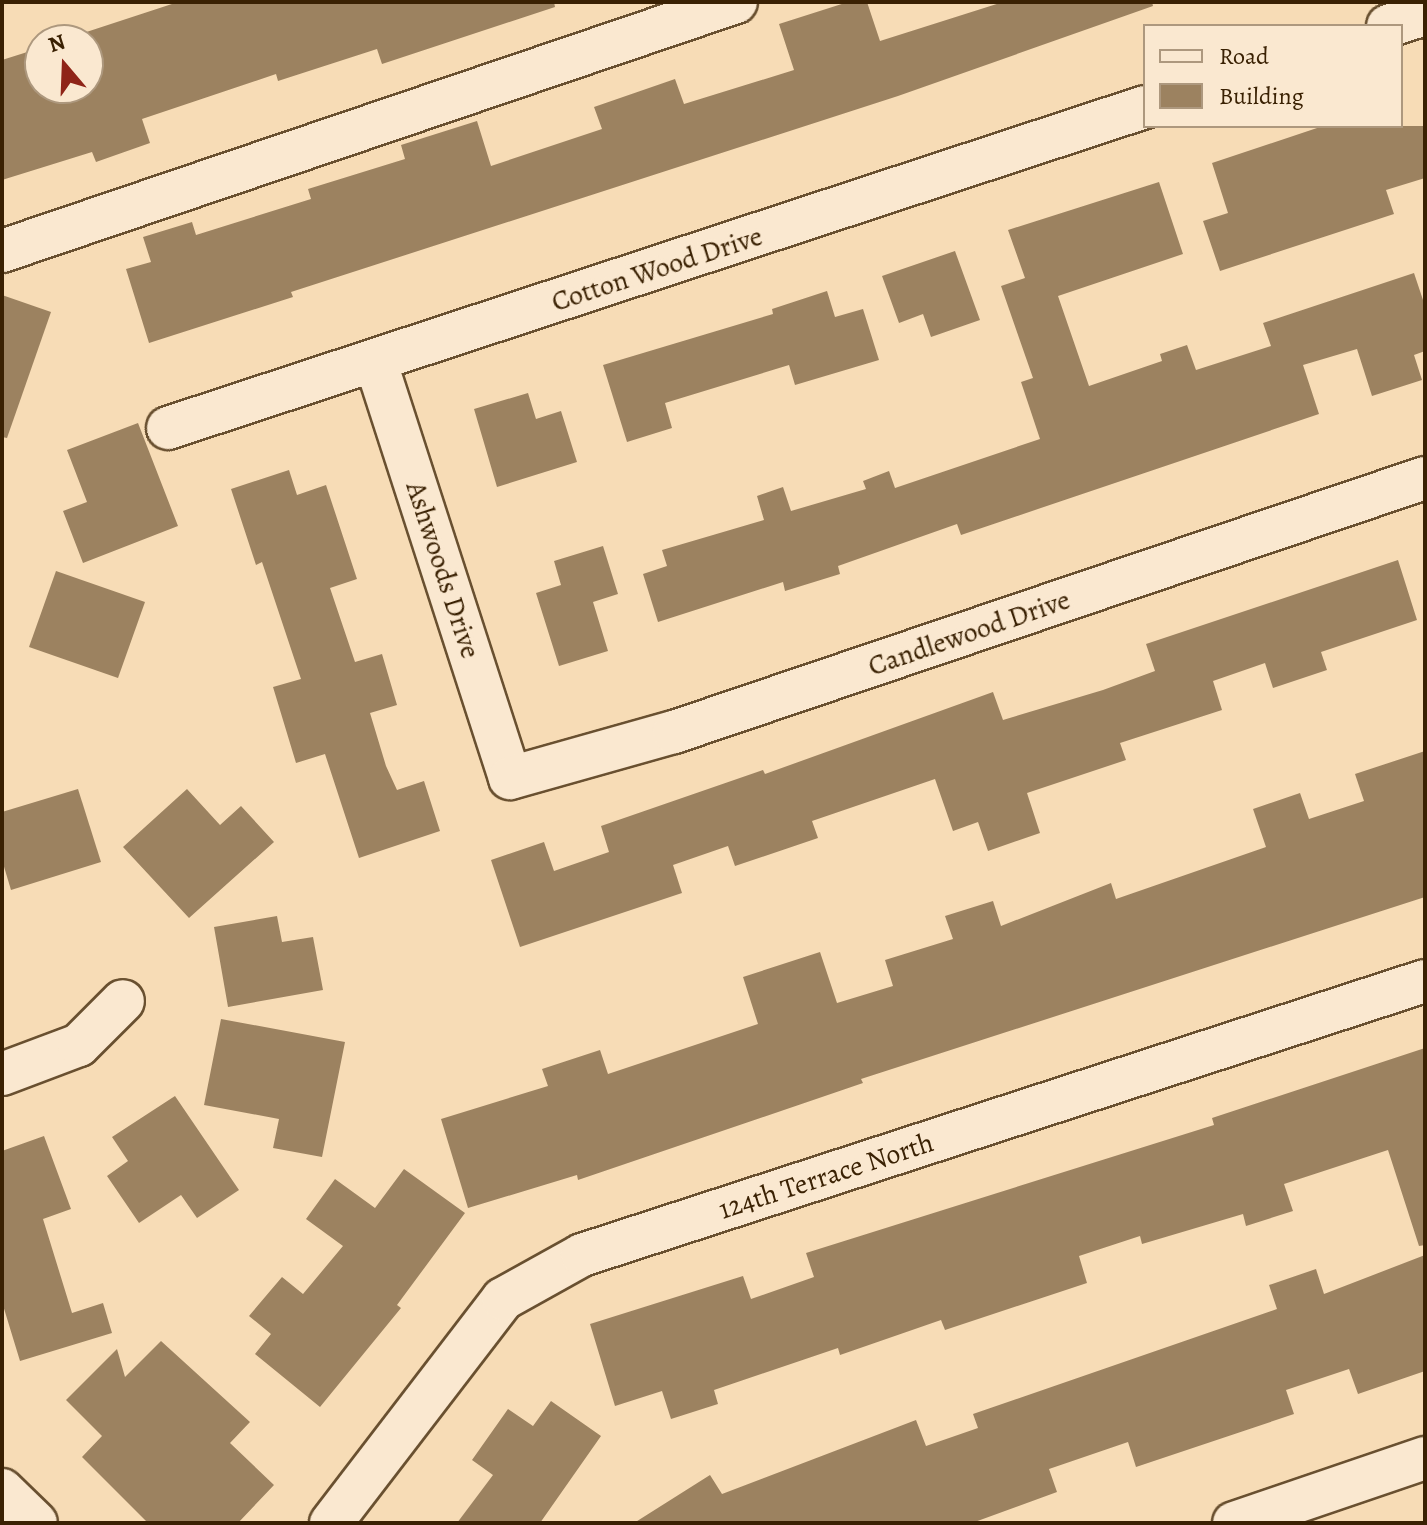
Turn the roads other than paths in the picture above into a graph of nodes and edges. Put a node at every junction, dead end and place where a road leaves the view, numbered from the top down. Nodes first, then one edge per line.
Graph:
1 (736, 2) edge
2 (1425, 14) edge
3 (1394, 24) edge
4 (1143, 108) edge
5 (2, 251) edge
6 (376, 363) junction
7 (168, 428) dead end
8 (1425, 478) edge
9 (510, 778) joint
10 (1425, 981) edge
11 (123, 1001) dead end
12 (2, 1074) edge
13 (1425, 1458) edge
14 (2, 1490) edge
15 (36, 1523) edge
16 (331, 1523) edge
17 (1234, 1523) edge

1 - 5 street
2 - 3 street
4 - 6 street, Cotton Wood Drive
6 - 7 street, Cotton Wood Drive
6 - 9 street, Ashwoods Drive
8 - 9 street, Candlewood Drive
10 - 16 street, 124th Terrace North
11 - 12 street
13 - 17 street
14 - 15 street

